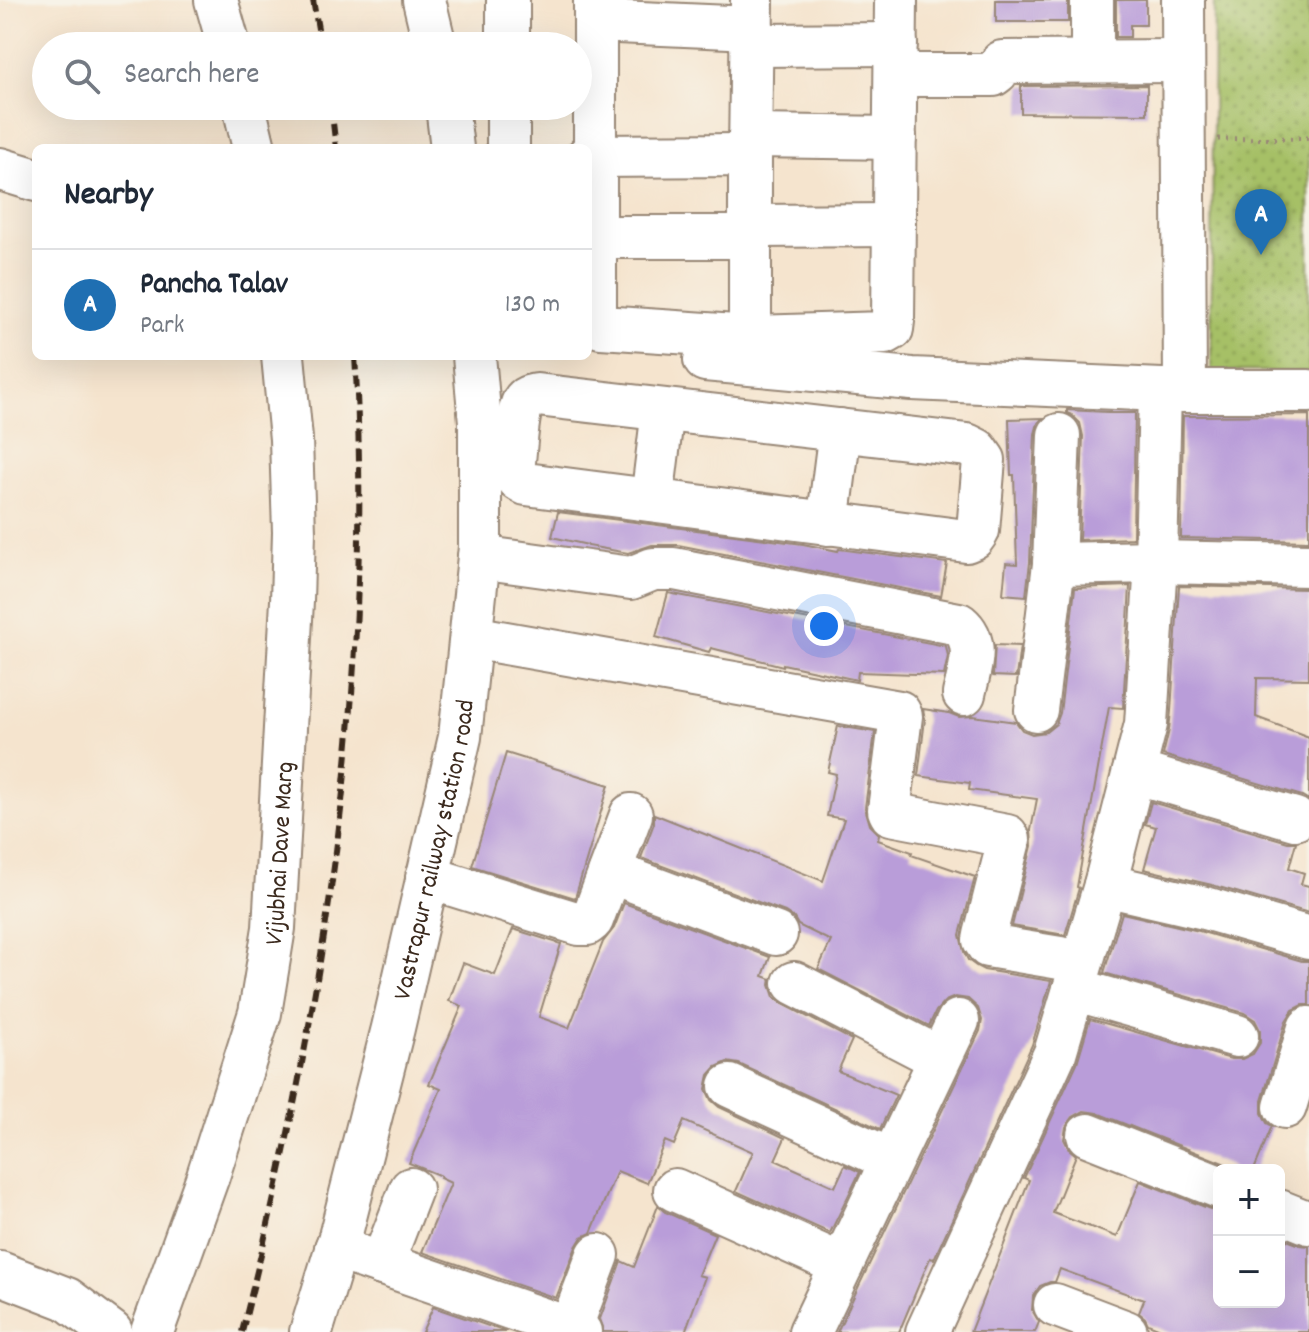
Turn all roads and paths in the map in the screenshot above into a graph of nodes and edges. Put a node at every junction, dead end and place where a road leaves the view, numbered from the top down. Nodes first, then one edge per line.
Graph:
1 (216, 0) edge
2 (424, 0) edge
3 (508, 0) edge
4 (896, 0) edge
5 (918, 0) edge
6 (1092, 0) edge
7 (1183, 0) edge
8 (595, 11) edge
9 (752, 24) edge
10 (225, 32) edge
11 (432, 32) edge
12 (508, 32) edge
13 (592, 39) edge
14 (906, 60) junction
15 (1092, 61) junction
16 (1183, 61) junction
17 (247, 120) edge
18 (449, 120) edge
19 (508, 120) edge
20 (588, 120) edge
21 (895, 138) junction
22 (1309, 138) edge
23 (1213, 139) dead end
24 (253, 144) edge
25 (452, 144) edge
26 (508, 144) edge
27 (590, 144) edge
28 (750, 146) junction
29 (592, 156) edge
30 (0, 169) edge
31 (592, 176) edge
32 (32, 179) edge
33 (894, 225) junction
34 (750, 231) junction
35 (595, 237) junction
36 (592, 350) edge
37 (760, 356) junction
38 (283, 360) edge
39 (474, 360) edge
40 (912, 379) junction
41 (1173, 391) junction
42 (1309, 391) edge
43 (663, 410) junction
44 (775, 422) junction
45 (840, 430) junction
46 (1059, 435) dead end
47 (652, 500) junction
48 (828, 524) junction
49 (479, 557) junction
50 (1156, 562) junction
51 (1054, 564) junction
52 (1309, 565) edge
53 (471, 637) junction
54 (964, 694) dead end
55 (1036, 710) dead end
56 (1134, 772) junction
57 (631, 815) dead end
58 (1295, 819) dead end
59 (610, 872) junction
60 (427, 877) junction
61 (1105, 885) junction
62 (776, 934) dead end
63 (1309, 938) edge
64 (1067, 974) junction
65 (794, 983) dead end
66 (958, 1021) dead end
67 (1309, 1028) edge
68 (1237, 1036) dead end
69 (939, 1058) junction
70 (730, 1086) dead end
71 (1285, 1107) dead end
72 (1088, 1135) dead end
73 (891, 1160) junction
74 (1213, 1185) edge
75 (411, 1189) dead end
76 (675, 1190) dead end
77 (1285, 1213) edge
78 (1309, 1223) edge
79 (336, 1248) junction
80 (598, 1255) dead end
81 (382, 1264) junction
82 (842, 1265) junction
83 (0, 1273) edge
84 (1055, 1305) dead end
85 (573, 1331) edge
86 (111, 1332) edge
87 (152, 1332) edge
88 (311, 1332) edge
89 (810, 1332) edge
90 (927, 1332) edge
91 (1126, 1332) edge

1 - 10 street
2 - 11 street
3 - 12 street
4 - 14 street
5 - 14 street
6 - 15 street
7 - 16 street
8 - 9 street
8 - 13 street
9 - 14 street
9 - 28 street
14 - 15 street
14 - 21 street
14 - 40 street
15 - 16 street
16 - 41 street
17 - 24 street
18 - 25 street
19 - 26 street
20 - 27 street
21 - 28 street
21 - 33 street
22 - 23 path
28 - 29 street
28 - 34 street
30 - 32 street
31 - 35 street
33 - 34 street
33 - 37 street
34 - 35 street
34 - 37 street
35 - 37 street
36 - 37 street
37 - 40 street
37 - 44 street
38 - 87 street, Vijubhai Dave Marg
39 - 49 street, Vastrapur railway station road
40 - 41 street
41 - 42 street
41 - 50 street
43 - 44 street
43 - 47 street
43 - 47 street
44 - 45 street
45 - 48 street
45 - 48 street
46 - 51 street
47 - 48 street
49 - 53 street, Vastrapur railway station road
49 - 54 street
50 - 51 street
50 - 52 street
50 - 56 street
51 - 55 street
53 - 60 street, Vastrapur railway station road
53 - 64 street
56 - 58 street
56 - 61 street
57 - 59 street
59 - 60 street
59 - 62 street
60 - 79 street, Vastrapur railway station road
61 - 63 street
61 - 64 street
64 - 68 street
64 - 90 street
65 - 69 street
66 - 69 street
67 - 71 street
69 - 73 street
70 - 73 street
72 - 74 street
73 - 82 street
75 - 81 street
76 - 82 street
77 - 78 street
79 - 81 street
79 - 88 street, Vastrapur railway station road
80 - 85 street
81 - 85 street
82 - 89 street
83 - 86 street
84 - 91 street

